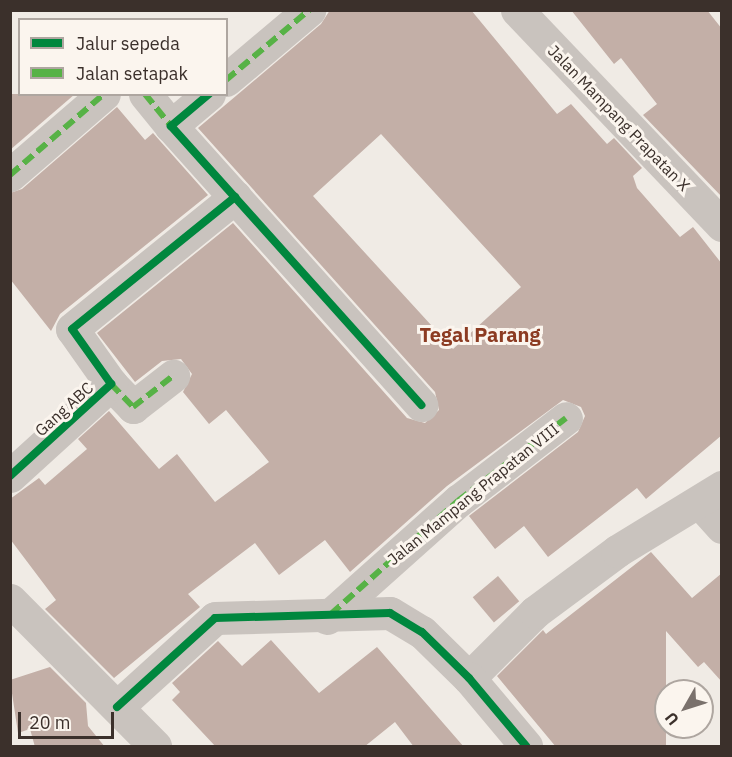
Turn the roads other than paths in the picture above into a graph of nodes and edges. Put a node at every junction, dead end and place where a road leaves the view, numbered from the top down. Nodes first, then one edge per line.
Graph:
1 (309, 10) edge
2 (517, 10) edge
3 (228, 78) edge
4 (102, 96) edge
5 (147, 96) edge
6 (206, 96) edge
7 (171, 126) junction
8 (10, 175) edge
9 (235, 197) junction
10 (722, 225) edge
11 (173, 376) dead end
12 (111, 384) junction
13 (421, 405) dead end
14 (566, 418) dead end
15 (10, 476) edge
16 (715, 506) edge
17 (10, 600) edge
18 (327, 618) junction
19 (469, 678) junction
20 (117, 707) junction
21 (155, 747) edge
22 (526, 747) edge

1 - 3 street
2 - 10 street, Jalan Mampang Prapatan X
4 - 8 street
5 - 7 street
6 - 7 street
7 - 9 street
9 - 12 street, Gang ABC
9 - 13 street
11 - 12 street
12 - 15 street, Gang ABC
14 - 18 street, Jalan Mampang Prapatan VIII
16 - 19 street
17 - 20 street
18 - 19 street
18 - 20 street
19 - 22 street
20 - 21 street

